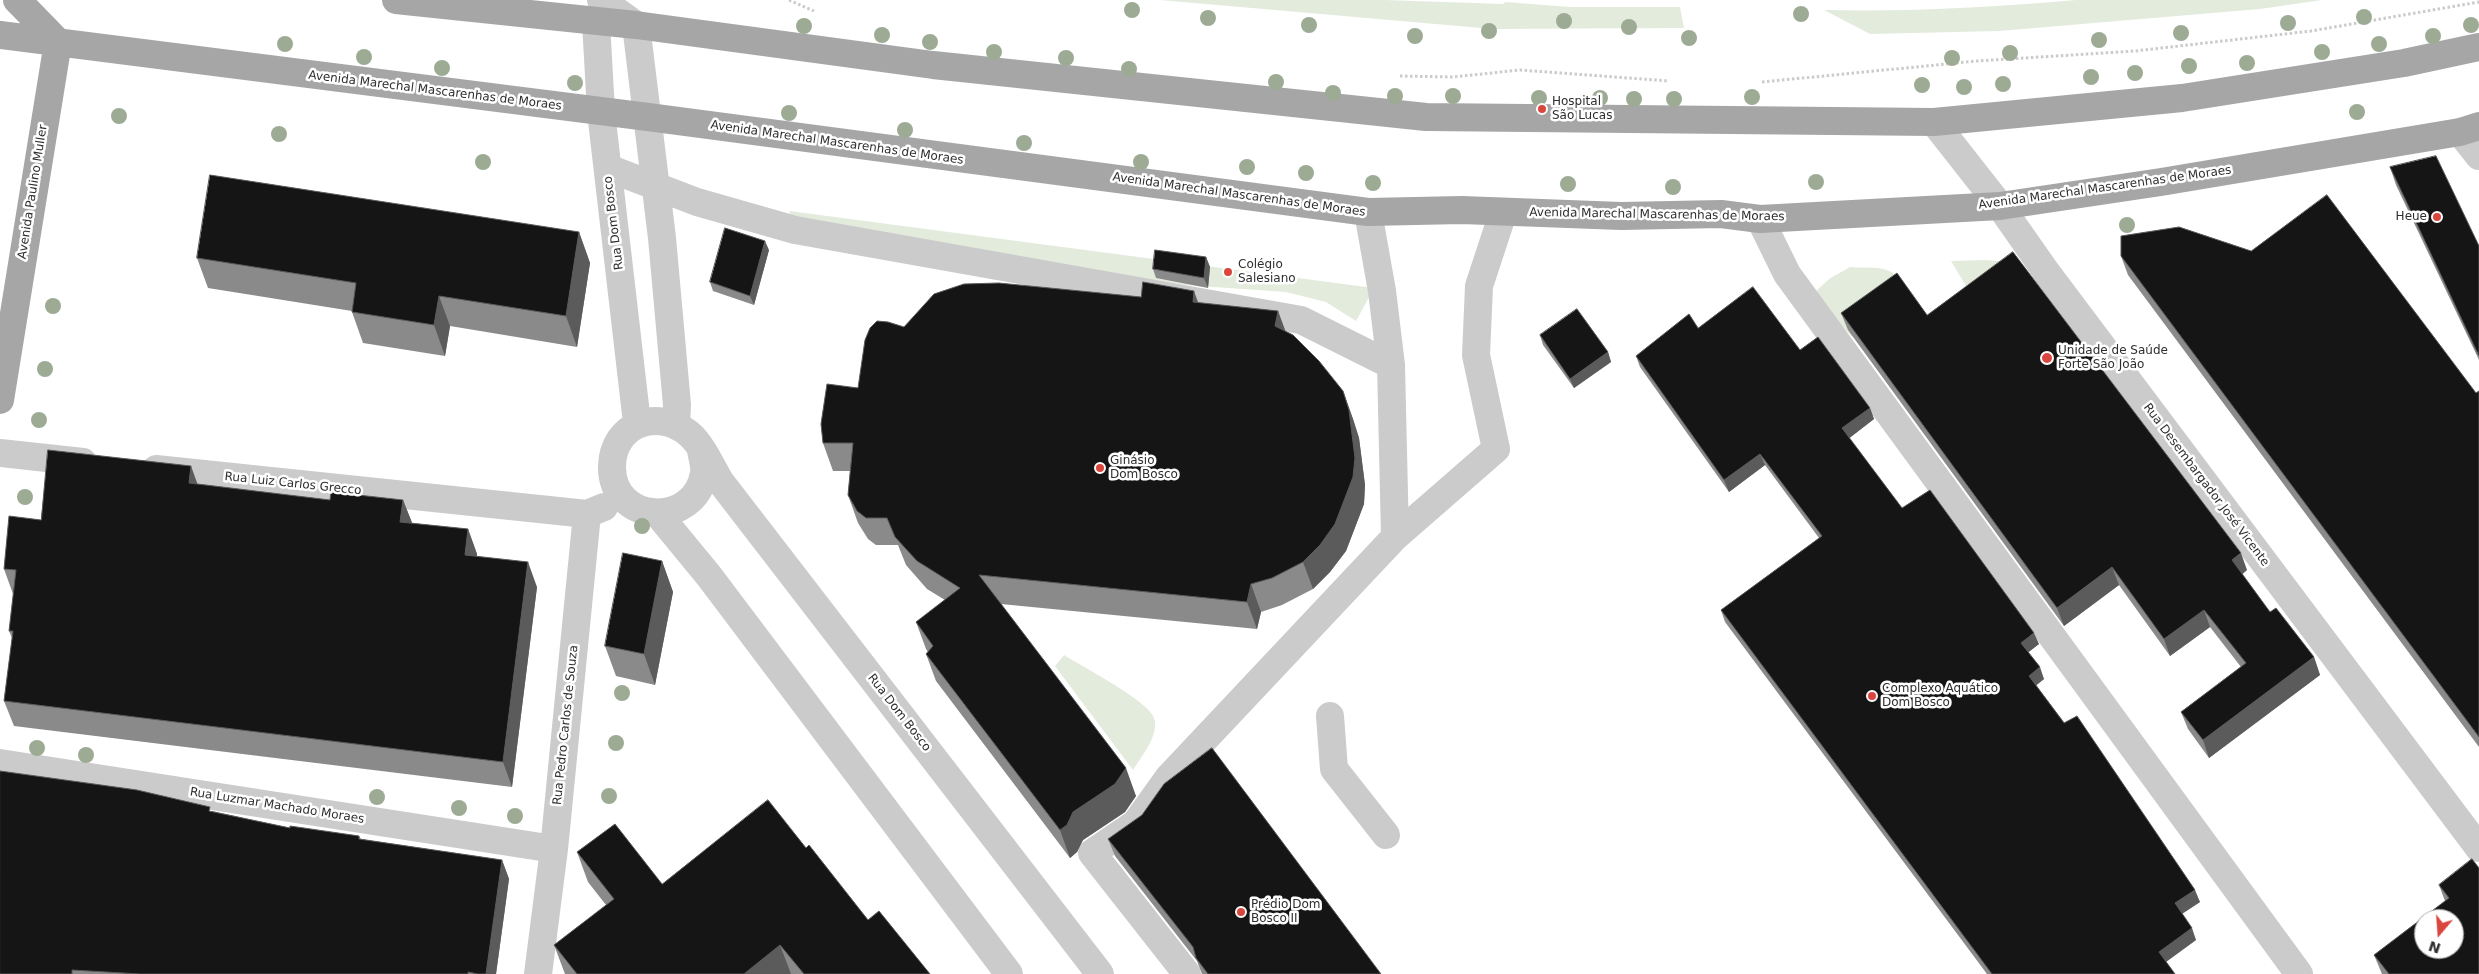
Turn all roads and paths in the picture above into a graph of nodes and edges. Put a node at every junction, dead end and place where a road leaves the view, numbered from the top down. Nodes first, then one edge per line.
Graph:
1 (17, 0) edge
2 (396, 0) edge
3 (789, 0) edge
4 (2479, 2) edge
5 (599, 11) edge
6 (824, 13) dead end
7 (636, 25) junction
8 (0, 37) edge
9 (58, 42) junction
10 (2479, 47) edge
11 (1396, 76) dead end
12 (1677, 82) dead end
13 (1760, 82) dead end
14 (601, 112) junction
15 (648, 117) junction
16 (1934, 122) junction
17 (2470, 129) edge
18 (2479, 156) edge
19 (608, 168) junction
20 (656, 185) junction
21 (2000, 206) junction
22 (1368, 212) junction
23 (1503, 212) junction
24 (1760, 218) junction
25 (1390, 364) junction
26 (0, 400) edge
27 (637, 423) junction
28 (676, 425) junction
29 (701, 450) junction
30 (0, 453) edge
31 (623, 498) junction
32 (587, 514) junction
33 (658, 514) junction
34 (1395, 537) junction
35 (1330, 716) dead end
36 (0, 763) edge
37 (1386, 835) dead end
38 (2479, 848) edge
39 (554, 849) junction
40 (538, 974) edge
41 (1009, 974) edge
42 (1100, 974) edge
43 (1187, 974) edge
44 (2299, 974) edge

1 - 9 main road
2 - 5 main road
3 - 6 path
4 - 13 path
5 - 7 main road
5 - 14 street, Rua Dom Bosco
7 - 15 street
7 - 16 main road
8 - 9 main road, Avenida Marechal Mascarenhas de Moraes
9 - 14 main road, Avenida Marechal Mascarenhas de Moraes
9 - 26 main road, Avenida Paulino Muller
10 - 16 main road
11 - 12 path
14 - 15 main road, Avenida Marechal Mascarenhas de Moraes
14 - 19 street, Rua Dom Bosco
15 - 20 street
15 - 22 main road, Avenida Marechal Mascarenhas de Moraes
16 - 21 street, Rua Desembargador José Vicente
17 - 18 street
17 - 21 main road, Avenida Marechal Mascarenhas de Moraes
19 - 20 street
19 - 27 street, Rua Dom Bosco
20 - 25 street
20 - 28 street
21 - 24 main road, Avenida Marechal Mascarenhas de Moraes
21 - 38 street, Rua Desembargador José Vicente
22 - 23 main road, Avenida Marechal Mascarenhas de Moraes
22 - 25 street
23 - 24 main road, Avenida Marechal Mascarenhas de Moraes
23 - 34 street
24 - 44 street
25 - 34 street
27 - 28 street
27 - 31 street
28 - 29 street
29 - 33 street
29 - 42 street, Rua Dom Bosco
30 - 32 street, Rua Luiz Carlos Grecco
31 - 32 street
31 - 33 street
32 - 39 street, Rua Pedro Carlos de Souza
33 - 41 street
34 - 43 street
35 - 37 street
36 - 39 street, Rua Luzmar Machado Moraes
39 - 40 street, Rua Pedro Carlos de Souza

